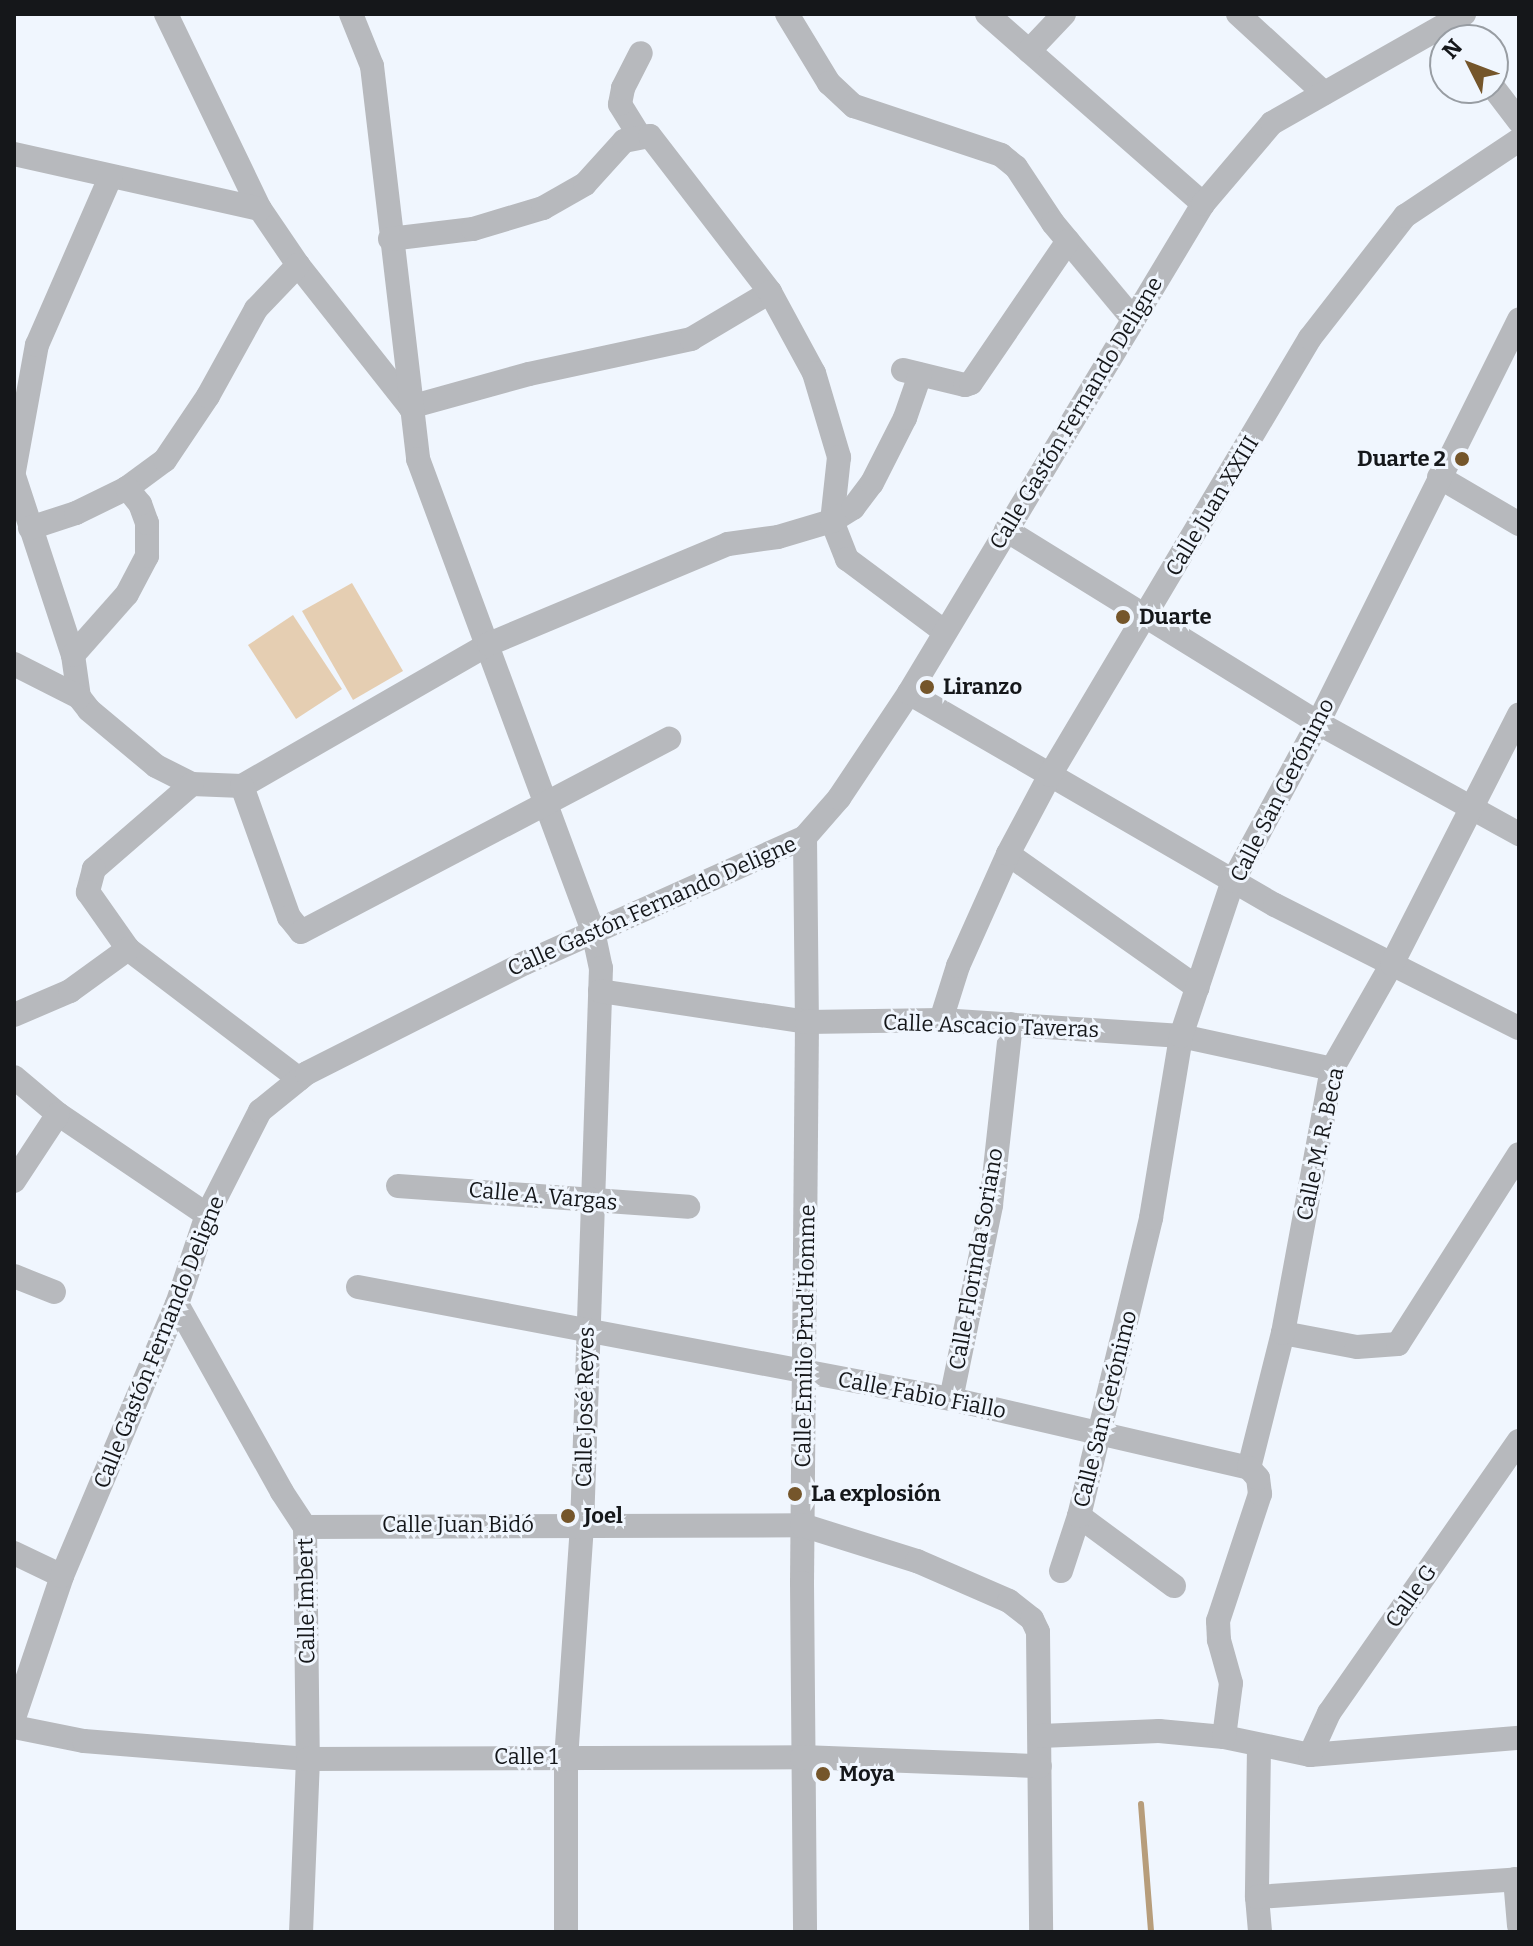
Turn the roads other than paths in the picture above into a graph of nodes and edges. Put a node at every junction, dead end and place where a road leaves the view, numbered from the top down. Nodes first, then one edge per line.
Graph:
1 (166, 14) edge
2 (351, 14) edge
3 (787, 14) edge
4 (987, 14) edge
5 (1064, 14) edge
6 (1238, 14) edge
7 (1429, 39) edge
8 (1029, 51) junction
9 (641, 53) dead end
10 (1324, 93) junction
11 (1506, 104) edge
12 (1519, 121) edge
13 (639, 135) junction
14 (1519, 140) edge
15 (14, 154) edge
16 (111, 176) junction
17 (1203, 204) junction
18 (260, 209) junction
19 (390, 239) junction
20 (1068, 241) junction
21 (298, 265) junction
22 (770, 292) junction
23 (1133, 319) junction
24 (1519, 319) edge
25 (26, 343) edge
26 (410, 407) junction
27 (14, 474) edge
28 (1439, 477) junction
29 (127, 488) junction
30 (832, 521) junction
31 (1519, 524) edge
32 (30, 528) junction
33 (1006, 530) junction
34 (1147, 616) junction
35 (945, 632) junction
36 (489, 644) junction
37 (73, 655) junction
38 (14, 664) edge
39 (909, 693) junction
40 (79, 697) junction
41 (1519, 715) edge
42 (1318, 723) junction
43 (669, 739) dead end
44 (1050, 775) junction
45 (192, 784) junction
46 (242, 786) junction
47 (546, 804) junction
48 (1473, 806) junction
49 (1519, 834) edge
50 (805, 837) junction
51 (1008, 854) junction
52 (1233, 881) junction
53 (593, 931) junction
54 (128, 949) junction
55 (1392, 964) junction
56 (1198, 988) junction
57 (600, 991) junction
58 (14, 1015) edge
59 (941, 1020) junction
60 (807, 1022) junction
61 (1011, 1024) junction
62 (1519, 1028) edge
63 (1181, 1036) junction
64 (1332, 1069) junction
65 (14, 1077) edge
66 (299, 1079) junction
67 (58, 1114) junction
68 (1519, 1154) edge
69 (14, 1181) edge
70 (398, 1186) dead end
71 (591, 1202) junction
72 (688, 1207) dead end
73 (207, 1215) junction
74 (14, 1276) edge
75 (358, 1287) dead end
76 (54, 1292) dead end
77 (177, 1304) junction
78 (586, 1329) junction
79 (1283, 1333) junction
80 (806, 1374) junction
81 (951, 1399) junction
82 (1100, 1432) junction
83 (1519, 1441) edge
84 (1249, 1468) junction
85 (1079, 1516) junction
86 (582, 1525) junction
87 (802, 1525) junction
88 (305, 1527) junction
89 (14, 1553) edge
90 (1061, 1571) dead end
91 (62, 1576) junction
92 (1174, 1586) dead end
93 (14, 1718) edge
94 (14, 1727) edge
95 (1041, 1736) junction
96 (1224, 1737) junction
97 (1519, 1738) edge
98 (1259, 1746) junction
99 (1310, 1755) junction
100 (566, 1757) junction
101 (802, 1757) junction
102 (308, 1759) junction
103 (1040, 1766) junction
104 (1517, 1879) edge
105 (1257, 1897) junction
106 (1519, 1926) edge
107 (301, 1932) edge
108 (566, 1932) edge
109 (805, 1932) edge
110 (1041, 1932) edge
111 (1260, 1932) edge

1 - 18 street
2 - 19 street, Calle José Reyes
3 - 20 street
4 - 8 street
5 - 8 street
6 - 10 street
7 - 10 street, Calle Gastón Fernando Deligne
8 - 17 street
9 - 13 street
10 - 17 street, Calle Gastón Fernando Deligne
11 - 12 street
13 - 19 street
13 - 22 street
14 - 34 street, Calle Juan XXIII
15 - 16 street
16 - 18 street
16 - 25 street
17 - 23 street, Calle Gastón Fernando Deligne
18 - 21 street
19 - 26 street, Calle José Reyes
20 - 23 street
20 - 30 street
21 - 26 street
21 - 29 street
22 - 26 street
22 - 30 street
23 - 33 street, Calle Gastón Fernando Deligne
24 - 28 street, Calle San Gerónimo
25 - 27 street
26 - 36 street, Calle José Reyes
27 - 32 street
28 - 31 street
28 - 42 street, Calle San Gerónimo
29 - 32 street
29 - 37 street
30 - 35 street
30 - 36 street
32 - 37 street
33 - 34 street
33 - 35 street, Calle Gastón Fernando Deligne
34 - 42 street
34 - 44 street, Calle Juan XXIII
35 - 39 street, Calle Gastón Fernando Deligne
36 - 46 street
36 - 47 street, Calle José Reyes
37 - 40 street
38 - 40 street
39 - 44 street
39 - 50 street, Calle Gastón Fernando Deligne
40 - 45 street
41 - 48 street, Calle M. R. Beca
42 - 48 street
42 - 52 street, Calle San Gerónimo
43 - 47 street
44 - 51 street, Calle Juan XXIII
44 - 52 street
45 - 46 street
45 - 54 street
46 - 47 street
47 - 53 street, Calle José Reyes
48 - 49 street
48 - 55 street, Calle M. R. Beca
50 - 53 street, Calle Gastón Fernando Deligne
50 - 60 street, Calle Emilio Prud'Homme
51 - 56 street
51 - 59 street, Calle Juan XXIII
52 - 55 street
52 - 56 street, Calle San Gerónimo
53 - 57 street, Calle José Reyes
53 - 66 street, Calle Gastón Fernando Deligne
54 - 58 street
54 - 66 street
55 - 62 street
55 - 64 street, Calle M. R. Beca
56 - 63 street, Calle San Gerónimo
57 - 60 street, Calle Ascacio Taveras
57 - 71 street, Calle José Reyes
59 - 60 street, Calle Ascacio Taveras
59 - 61 street, Calle Ascacio Taveras
60 - 80 street, Calle Emilio Prud'Homme
61 - 63 street, Calle Ascacio Taveras
61 - 81 street, Calle Florinda Soriano
63 - 64 street, Calle Ascacio Taveras
63 - 82 street, Calle San Gerónimo
64 - 79 street, Calle M. R. Beca
65 - 67 street
66 - 73 street, Calle Gastón Fernando Deligne
67 - 69 street
67 - 73 street
68 - 79 street
70 - 71 street, Calle A. Vargas
71 - 72 street, Calle A. Vargas
71 - 78 street, Calle José Reyes
73 - 77 street, Calle Gastón Fernando Deligne
74 - 76 street
75 - 78 street, Calle Fabio Fiallo
77 - 88 street, Calle Imbert
77 - 91 street, Calle Gastón Fernando Deligne
78 - 80 street, Calle Fabio Fiallo
78 - 86 street, Calle José Reyes
79 - 84 street, Calle M. R. Beca
80 - 81 street, Calle Fabio Fiallo
80 - 87 street, Calle Emilio Prud'Homme
81 - 82 street, Calle Fabio Fiallo
82 - 84 street, Calle Fabio Fiallo
82 - 85 street, Calle San Gerónimo
83 - 99 street, Calle G
84 - 96 street
85 - 90 street, Calle San Gerónimo
85 - 92 street
86 - 87 street, Calle Juan Bidó
86 - 88 street, Calle Juan Bidó
86 - 100 street, Calle José Reyes
87 - 95 street, Calle Juan Bidó
87 - 101 street, Calle Emilio Prud'Homme
88 - 102 street, Calle Imbert
89 - 91 street
91 - 93 street, Calle Gastón Fernando Deligne
94 - 102 street, Calle 1
95 - 96 street
95 - 103 street, Calle Juan Bidó
96 - 98 street
97 - 99 street
98 - 99 street
98 - 105 street
100 - 101 street, Calle 1
100 - 102 street, Calle 1
100 - 108 street, Calle José Reyes
101 - 103 street, Calle 1
101 - 109 street, Calle Emilio Prud'Homme
102 - 107 street, Calle Imbert
103 - 110 street, Calle Juan Bidó
104 - 105 street
104 - 106 street
105 - 111 street

